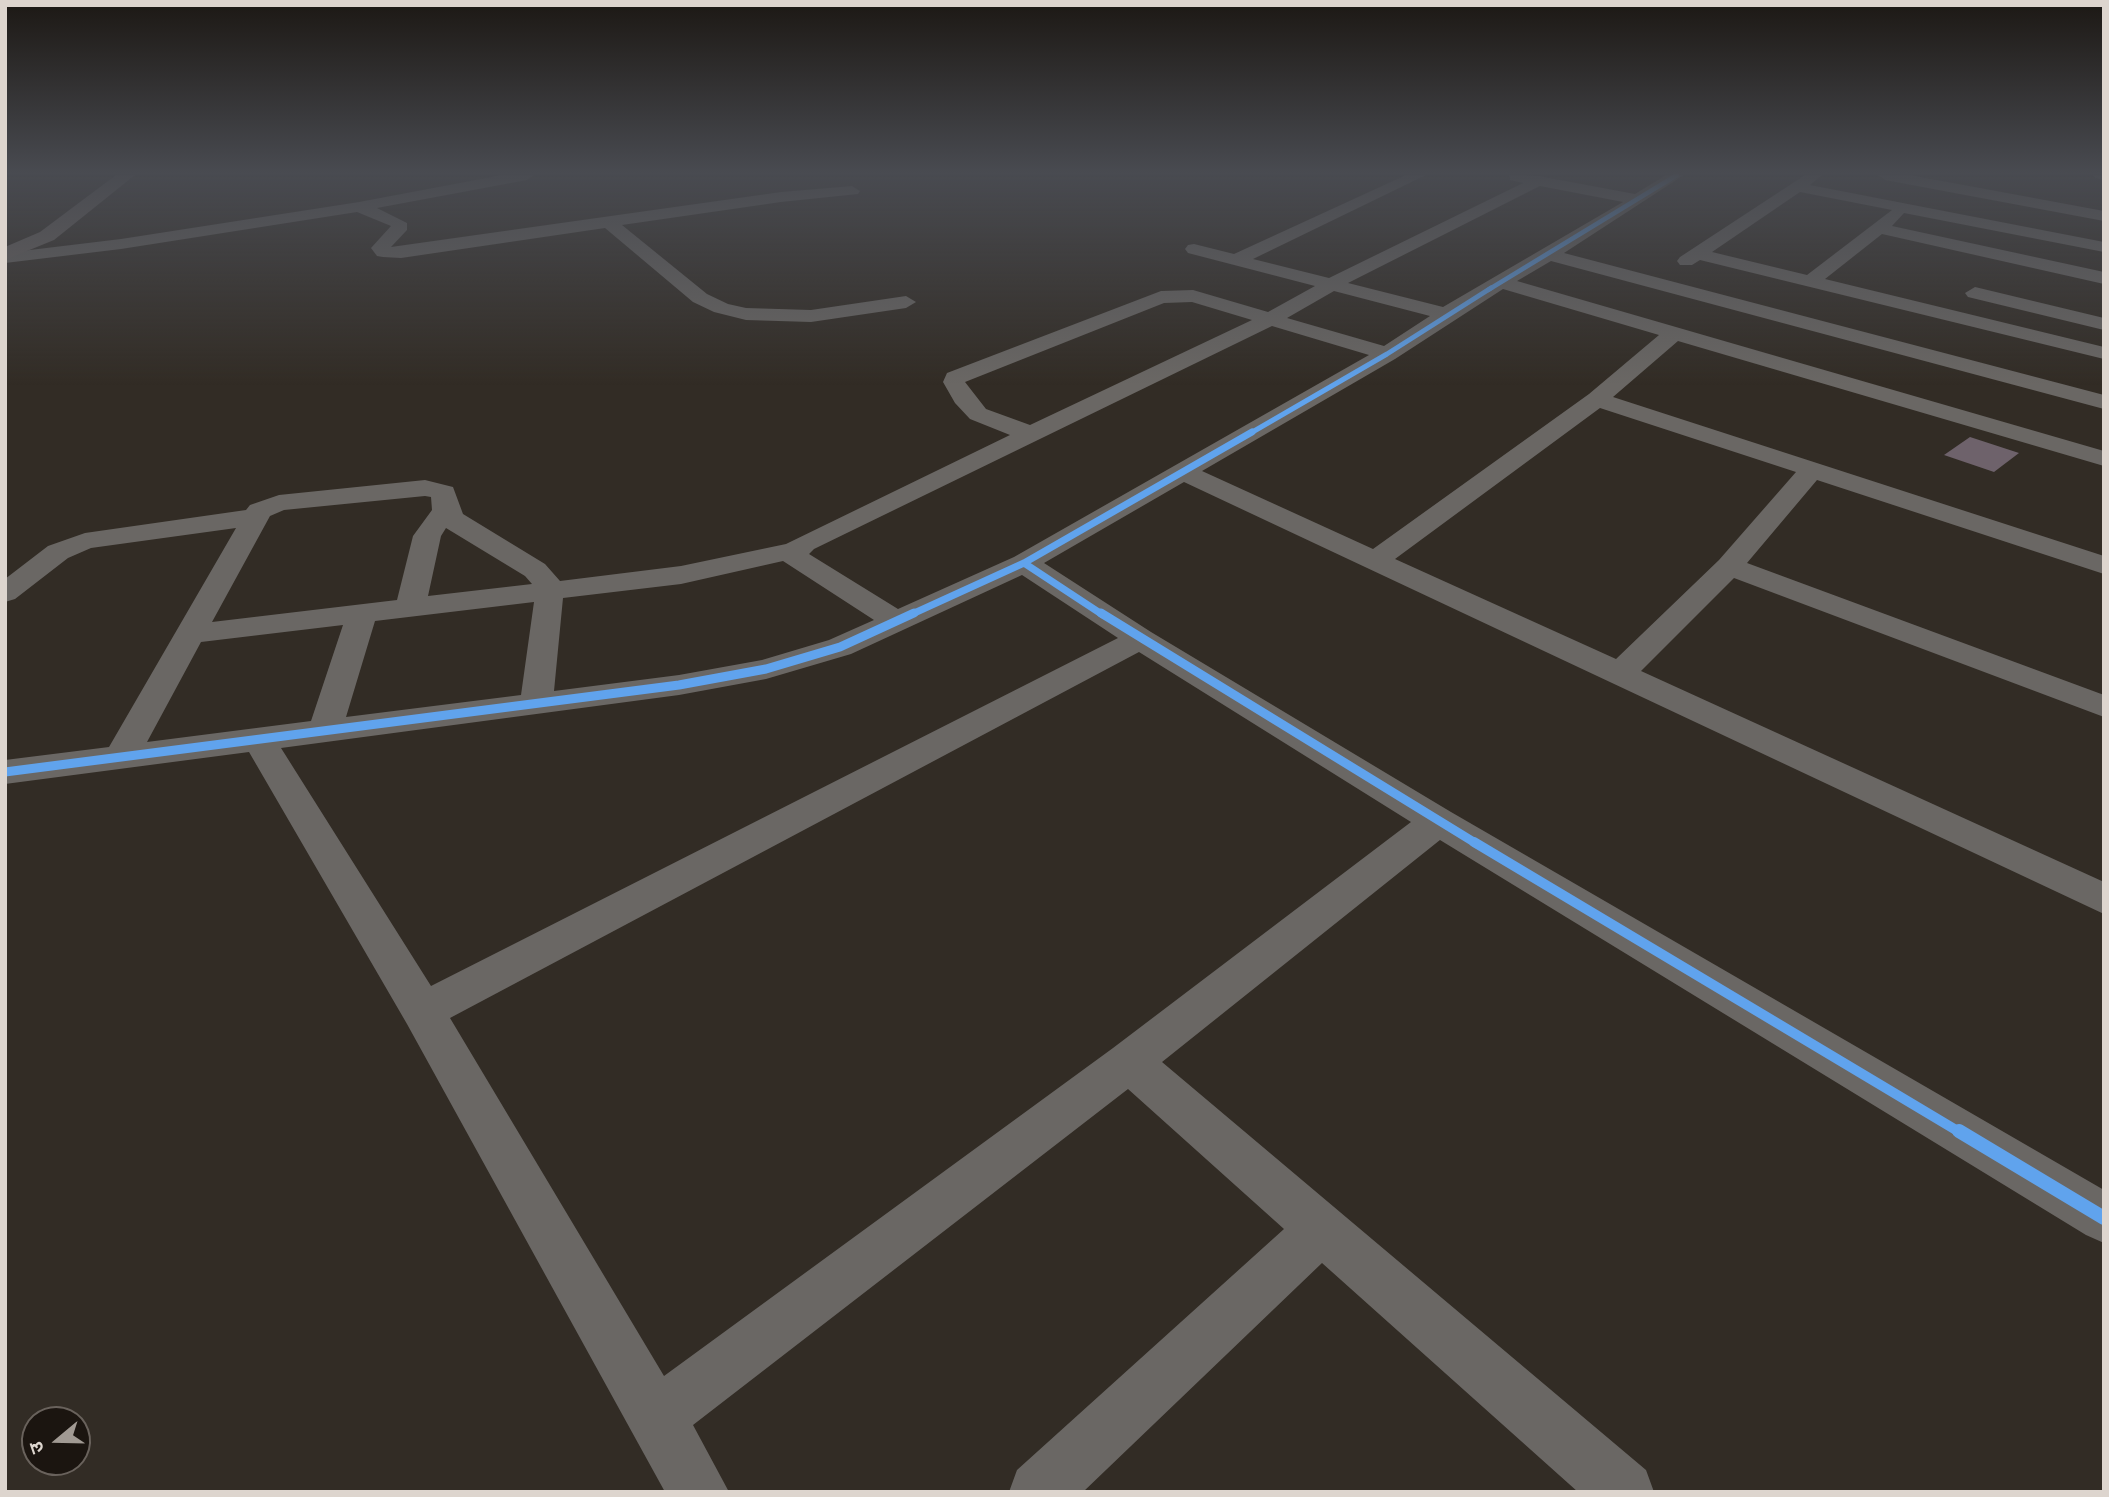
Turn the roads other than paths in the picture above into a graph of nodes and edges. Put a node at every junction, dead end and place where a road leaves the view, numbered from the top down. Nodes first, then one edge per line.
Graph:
1 (28, 245) edge
2 (113, 245) edge
3 (383, 245) edge
4 (452, 245) edge
5 (636, 245) edge
6 (1268, 245) edge
7 (1411, 245) edge
8 (1564, 245) edge
9 (1712, 245) edge
10 (1861, 245) edge
11 (1955, 245) edge
12 (1194, 248) dead end
13 (1699, 254) junction
14 (1549, 255) junction
15 (5, 256) edge
16 (2010, 257) junction
17 (1238, 259) junction
18 (2104, 278) edge
19 (1652, 280) junction
20 (1812, 281) junction
21 (1499, 282) junction
22 (1332, 284) junction
23 (1975, 293) junction
24 (906, 302) dead end
25 (1446, 314) junction
26 (1953, 314) junction
27 (1270, 319) junction
28 (2104, 324) edge
29 (1673, 334) junction
30 (2104, 353) edge
31 (1387, 354) junction
32 (1597, 399) junction
33 (2104, 402) edge
34 (1033, 435) junction
35 (2104, 459) edge
36 (1812, 470) junction
37 (1182, 471) junction
38 (445, 510) junction
39 (255, 517) junction
40 (795, 550) junction
41 (1374, 561) junction
42 (1024, 563) junction
43 (2104, 565) edge
44 (1729, 566) junction
45 (548, 590) junction
46 (5, 593) edge
47 (411, 606) junction
48 (362, 612) junction
49 (898, 622) junction
50 (189, 634) junction
51 (1140, 639) junction
52 (1619, 675) junction
53 (536, 704) junction
54 (2104, 707) edge
55 (325, 730) junction
56 (258, 738) junction
57 (121, 757) junction
58 (5, 772) edge
59 (1438, 821) junction
60 (2104, 899) edge
61 (423, 1011) junction
62 (1129, 1062) junction
63 (2104, 1218) edge
64 (1320, 1230) junction
65 (658, 1416) junction
66 (699, 1492) edge
67 (1039, 1492) edge
68 (1624, 1492) edge

1 - 15 main road
2 - 15 street
3 - 4 street
5 - 24 street
6 - 17 street
7 - 22 street
8 - 14 street
9 - 13 street
10 - 20 street
11 - 16 street
12 - 17 street
13 - 19 street
13 - 20 street
14 - 19 street
14 - 21 street
16 - 18 street
16 - 23 street
17 - 22 street
19 - 33 street
20 - 26 street
21 - 25 street
21 - 29 street
22 - 25 street
22 - 27 street
23 - 26 street
23 - 28 street
25 - 31 street
26 - 30 street
27 - 31 street
27 - 34 street
27 - 34 street
29 - 32 street
29 - 35 street
31 - 37 street
32 - 36 street
32 - 41 street
34 - 40 street
36 - 43 street
36 - 44 street
37 - 41 street
37 - 42 street
38 - 39 street
38 - 45 street
38 - 47 street
39 - 46 street
39 - 50 street
40 - 45 street
40 - 49 street
41 - 52 street
42 - 49 street
42 - 51 street
44 - 52 street
44 - 54 street
45 - 47 street
45 - 53 street
47 - 48 street
48 - 50 street
48 - 55 street
49 - 53 street
50 - 57 street
51 - 59 street
51 - 61 street
52 - 60 street
53 - 55 street
55 - 56 street
56 - 57 street
56 - 61 street
57 - 58 street
59 - 62 street
59 - 63 street
61 - 65 street
62 - 64 street
62 - 65 street
64 - 67 street
64 - 68 street
65 - 66 street

